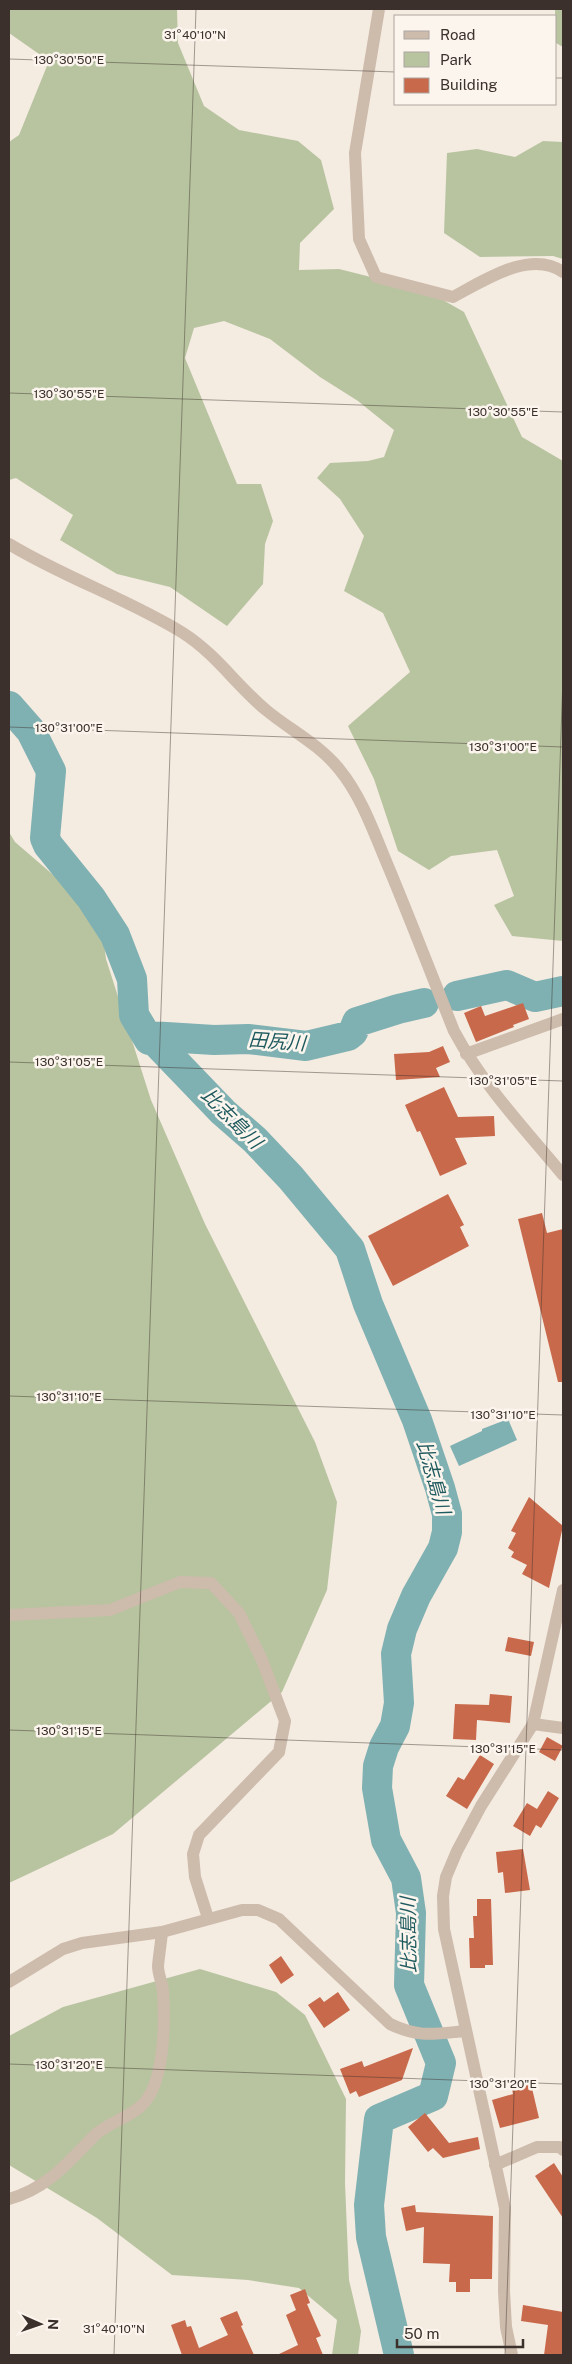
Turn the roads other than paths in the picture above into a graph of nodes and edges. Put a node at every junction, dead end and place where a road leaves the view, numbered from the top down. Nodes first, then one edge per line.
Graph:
1 (379, 9) edge
2 (563, 272) edge
3 (9, 544) edge
4 (563, 1019) edge
5 (466, 1054) junction
6 (563, 1175) edge
7 (563, 1590) edge
8 (9, 1615) edge
9 (533, 1724) junction
10 (563, 1728) edge
11 (208, 1918) junction
12 (162, 1932) junction
13 (9, 1982) edge
14 (465, 2031) junction
15 (563, 2150) edge
16 (495, 2165) junction
17 (9, 2200) edge
18 (512, 2355) edge

1 - 2 street
3 - 5 street
4 - 5 street
5 - 6 street
7 - 9 street
8 - 11 street
9 - 10 street
9 - 14 street
11 - 12 street
11 - 14 street
12 - 13 street
12 - 17 street
14 - 16 street
15 - 16 street
16 - 18 street

